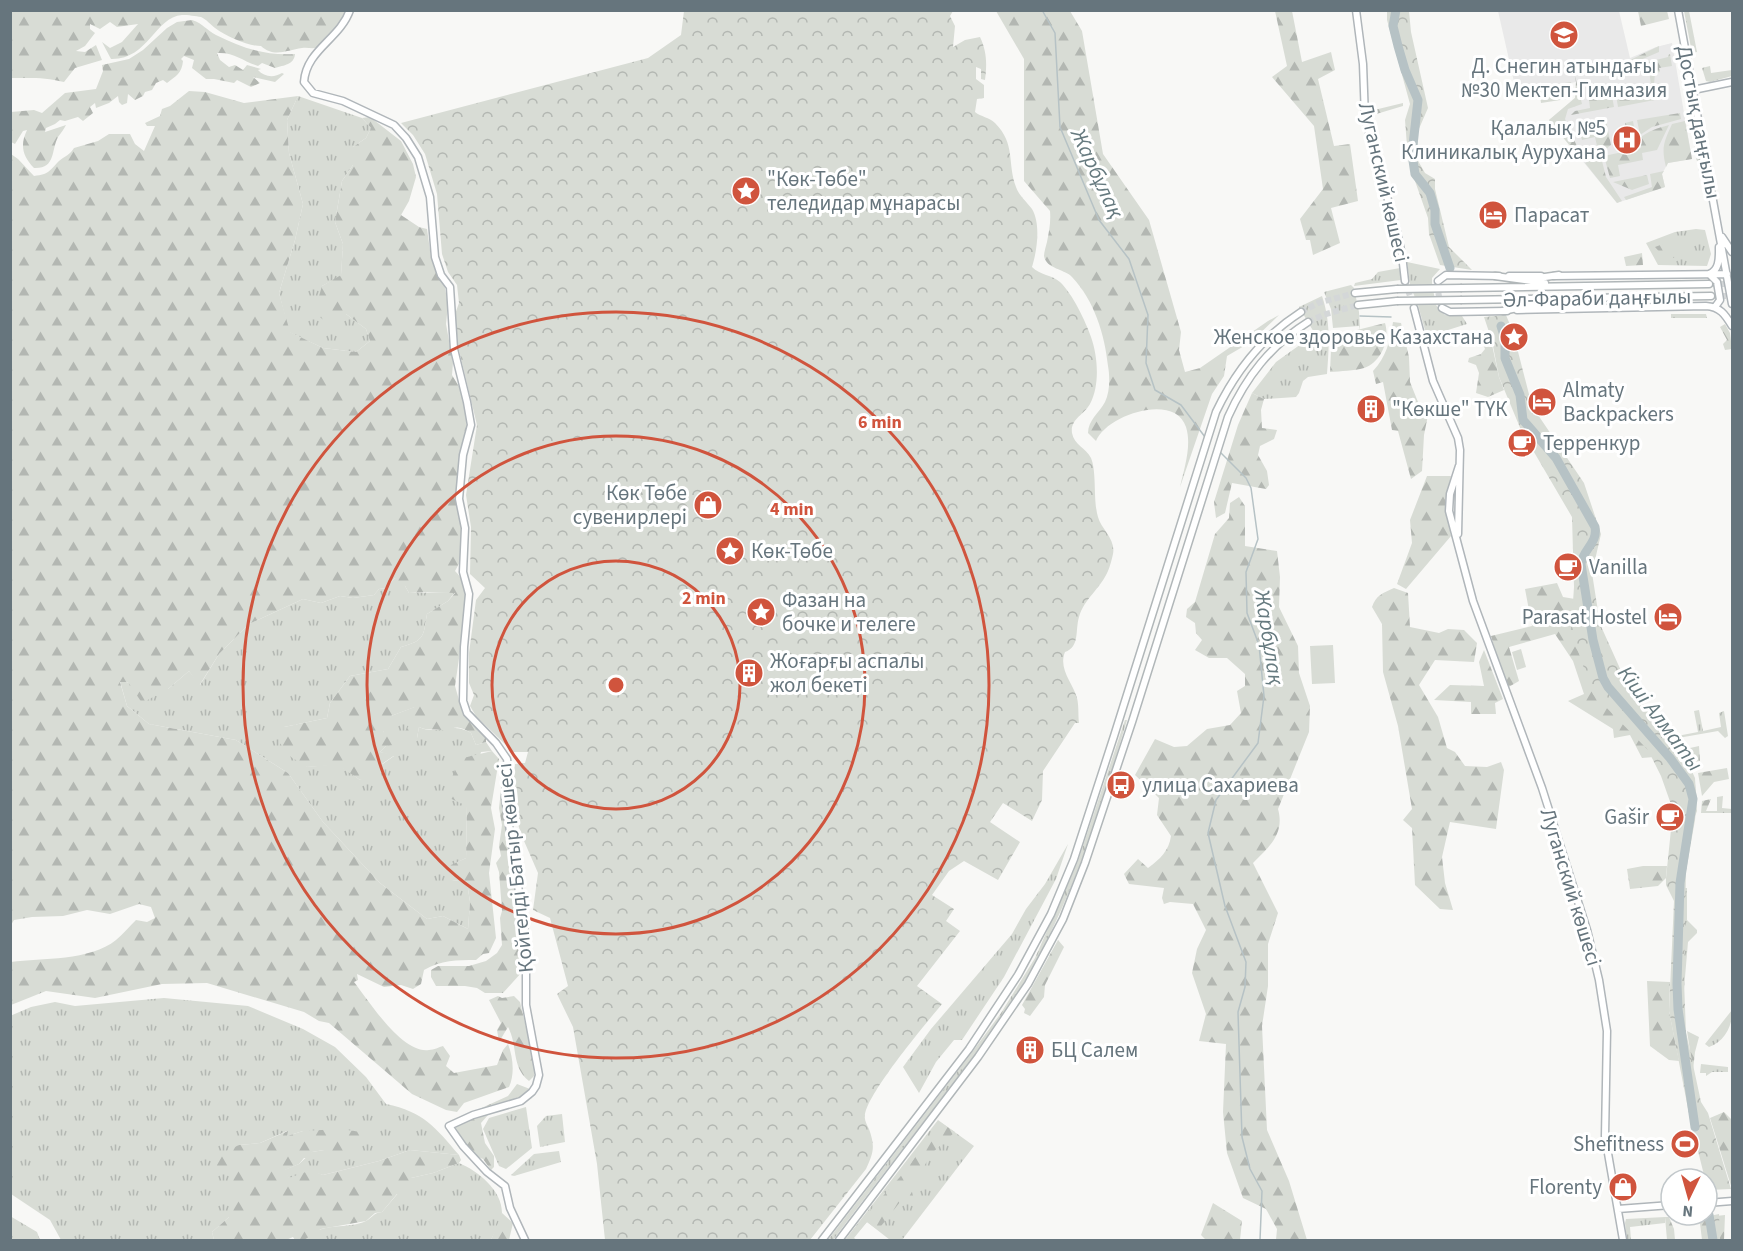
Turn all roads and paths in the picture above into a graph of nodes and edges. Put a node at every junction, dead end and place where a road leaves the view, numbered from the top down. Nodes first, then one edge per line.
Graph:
1 (350, 10) edge
2 (1356, 10) edge
3 (1678, 10) edge
4 (1732, 82) edge
5 (1693, 90) junction
6 (1720, 234) junction
7 (1732, 252) edge
8 (1708, 274) junction
9 (1727, 274) junction
10 (1495, 276) junction
11 (1559, 276) junction
12 (1524, 280) junction
13 (1405, 281) tunnel mouth
14 (1438, 281) dead end
15 (1709, 284) tunnel mouth
16 (1588, 286) junction
17 (1483, 287) junction
18 (1355, 293) tunnel mouth
19 (1711, 296) tunnel mouth
20 (1588, 298) junction
21 (1483, 300) junction
22 (1732, 304) edge
23 (1358, 305) tunnel mouth
24 (1528, 305) junction
25 (1715, 307) junction
26 (1414, 308) tunnel mouth
27 (1443, 308) dead end
28 (1558, 308) junction
29 (1503, 311) junction
30 (1301, 312) tunnel mouth
31 (1308, 322) tunnel mouth
32 (1732, 326) edge
33 (1659, 1205) edge
34 (1618, 1209) junction
35 (525, 1240) edge
36 (822, 1240) edge
37 (839, 1240) edge
38 (1623, 1240) edge

1 - 35 main road, Қойгелді Батыр көшесі
2 - 13 main road, Луганский көшесі
3 - 5 main road, Достық даңғылы
4 - 5 main road
5 - 6 main road, Достық даңғылы
6 - 7 main road
6 - 8 main road
6 - 9 main road, Достық даңғылы
8 - 9 main road
8 - 11 main road
8 - 25 main road
9 - 22 main road, Достық даңғылы
10 - 11 main road
10 - 12 main road
10 - 14 main road
11 - 12 main road
12 - 16 main road
12 - 17 main road
15 - 16 main road, Әл-Фараби даңғылы
16 - 17 main road
17 - 18 main road, Әл-Фараби даңғылы, bridge
19 - 20 main road, Әл-Фараби даңғылы
20 - 21 main road, Әл-Фараби даңғылы
20 - 24 main road
21 - 23 main road, Әл-Фараби даңғылы, bridge
21 - 24 main road
24 - 28 main road
24 - 29 main road
25 - 28 main road
25 - 32 main road
26 - 34 main road, Луганский көшесі
27 - 29 main road
28 - 29 main road
30 - 36 main road
31 - 37 main road
33 - 34 main road
34 - 38 main road, Луганский көшесі

